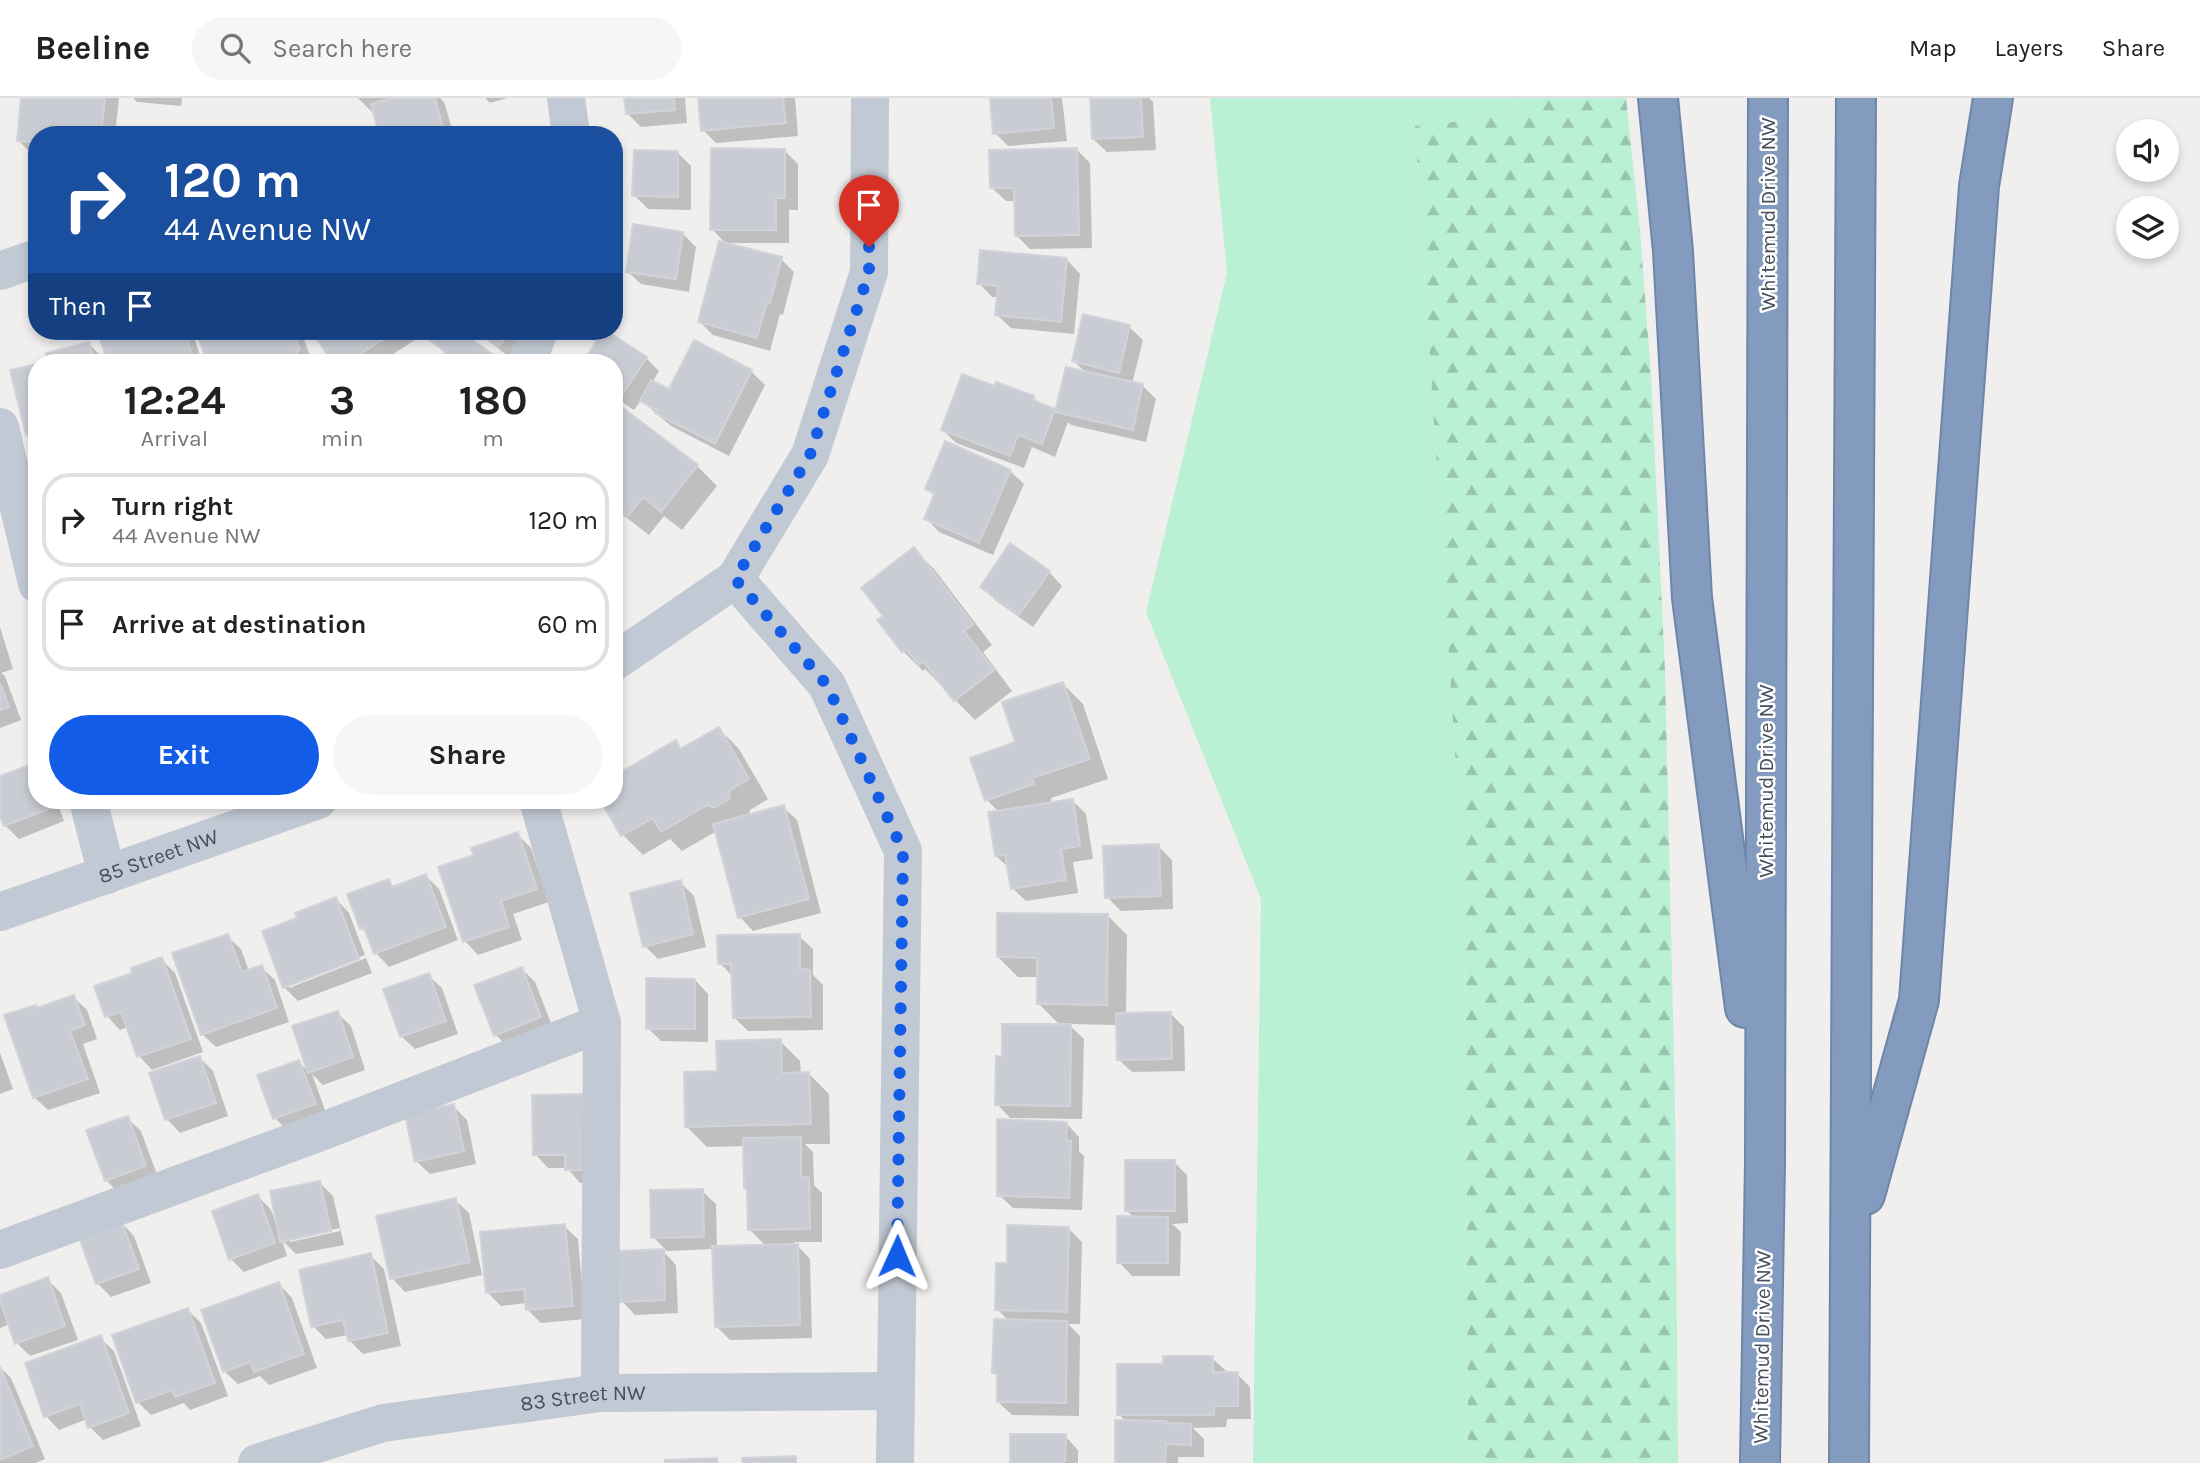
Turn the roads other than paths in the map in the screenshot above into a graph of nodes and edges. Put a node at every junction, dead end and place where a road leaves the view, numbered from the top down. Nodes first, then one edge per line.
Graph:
1 (566, 98) edge
2 (870, 98) edge
3 (1657, 98) edge
4 (1768, 98) edge
5 (1856, 98) edge
6 (1993, 98) edge
7 (569, 126) edge
8 (28, 261) edge
9 (0, 271) edge
10 (0, 427) edge
11 (28, 550) edge
12 (735, 579) junction
13 (623, 656) edge
14 (91, 809) edge
15 (293, 809) edge
16 (541, 809) edge
17 (107, 875) junction
18 (0, 912) edge
19 (602, 1023) junction
20 (1765, 1163) junction
21 (1852, 1244) junction
22 (0, 1250) edge
23 (895, 1391) junction
24 (600, 1392) junction
25 (273, 1460) edge
26 (895, 1463) edge
27 (1760, 1463) edge
28 (1849, 1463) edge

1 - 7 street
2 - 12 street
3 - 20 highway
4 - 20 highway, Whitemud Drive NW
5 - 21 highway
6 - 21 highway
8 - 9 street
10 - 11 street
12 - 13 street
12 - 23 street
14 - 17 street
15 - 17 street, 85 Street NW
16 - 19 street
17 - 18 street, 85 Street NW
19 - 22 street
19 - 24 street
20 - 27 highway, Whitemud Drive NW
21 - 28 highway
23 - 24 street, 83 Street NW
23 - 26 street
24 - 25 street, 83 Street NW

